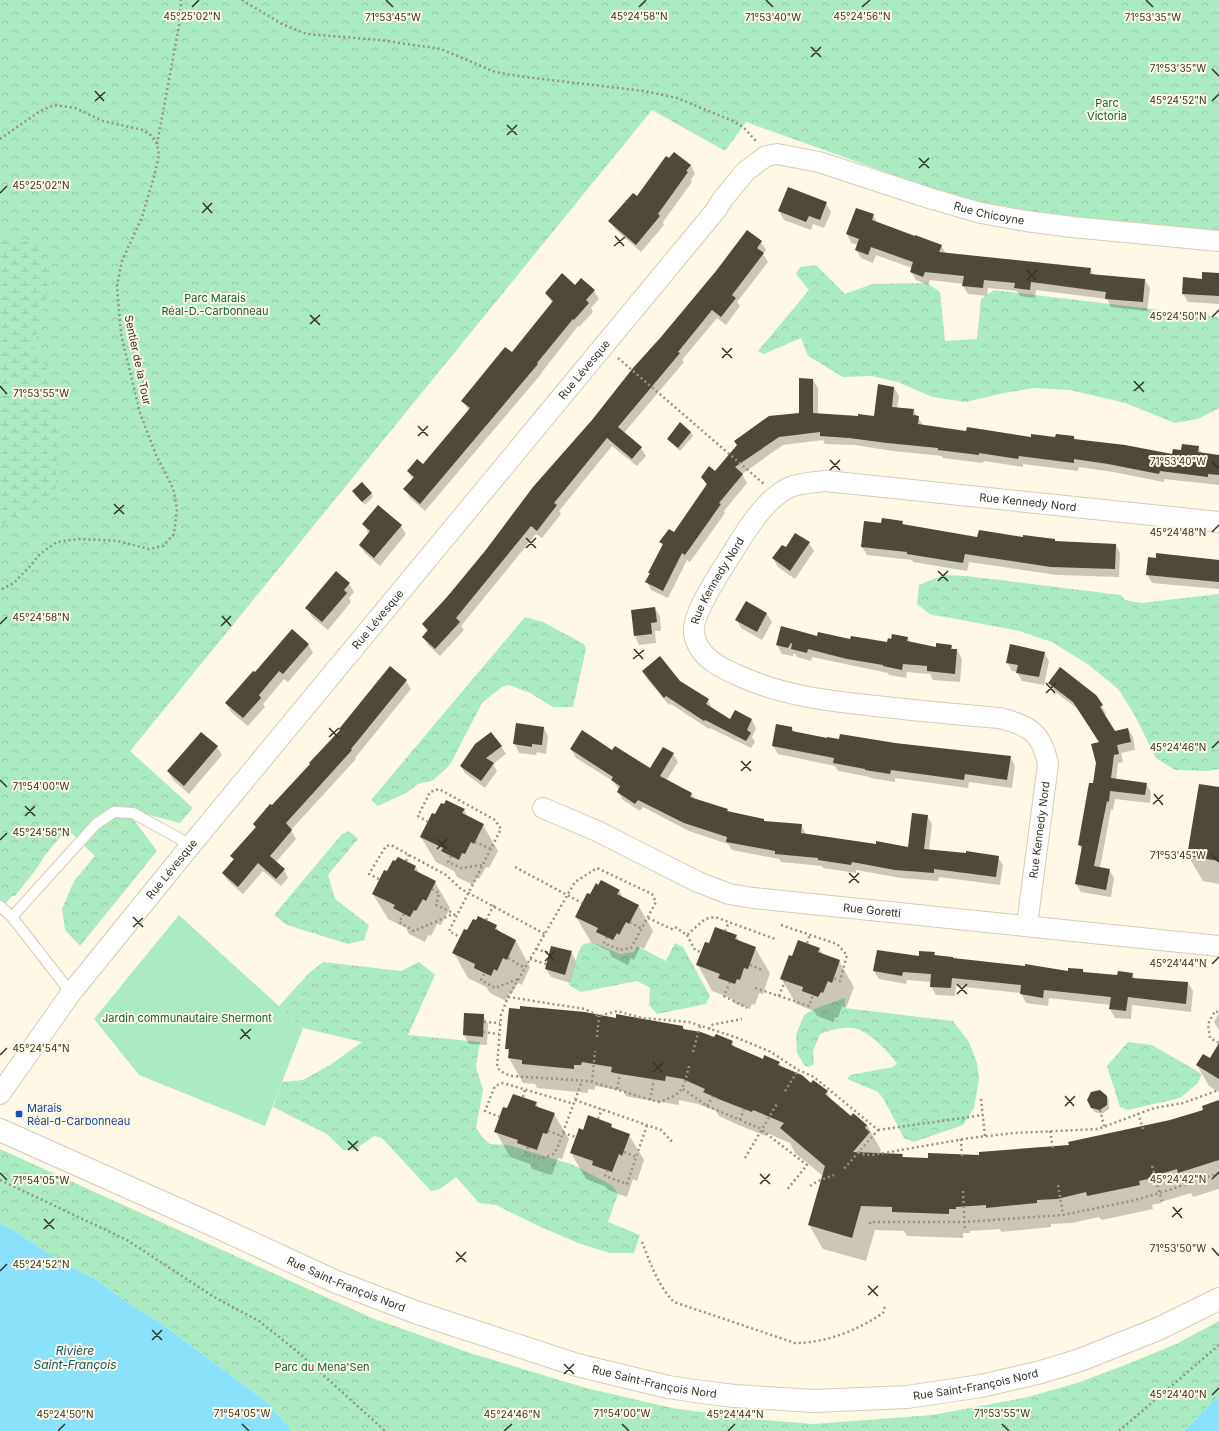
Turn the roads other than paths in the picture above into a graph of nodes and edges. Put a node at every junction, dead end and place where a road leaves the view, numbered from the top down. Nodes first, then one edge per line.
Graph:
1 (766, 156) joint
2 (1219, 241) edge
3 (1219, 522) edge
4 (543, 808) dead end
5 (191, 845) junction
6 (0, 906) edge
7 (12, 917) junction
8 (1027, 925) junction
9 (1219, 946) edge
10 (71, 993) junction
11 (0, 1094) edge
12 (0, 1130) edge
13 (1219, 1299) edge

1 - 2 street, Rue Chicoyne
1 - 5 street, Rue Lévesque
3 - 8 street, Rue Kennedy Nord
4 - 8 street, Rue Goretti
5 - 7 lane
5 - 10 street, Rue Lévesque
6 - 7 lane
7 - 10 lane
8 - 9 street, Rue Goretti
10 - 11 street, Rue Lévesque
12 - 13 street, Rue Saint-François Nord

